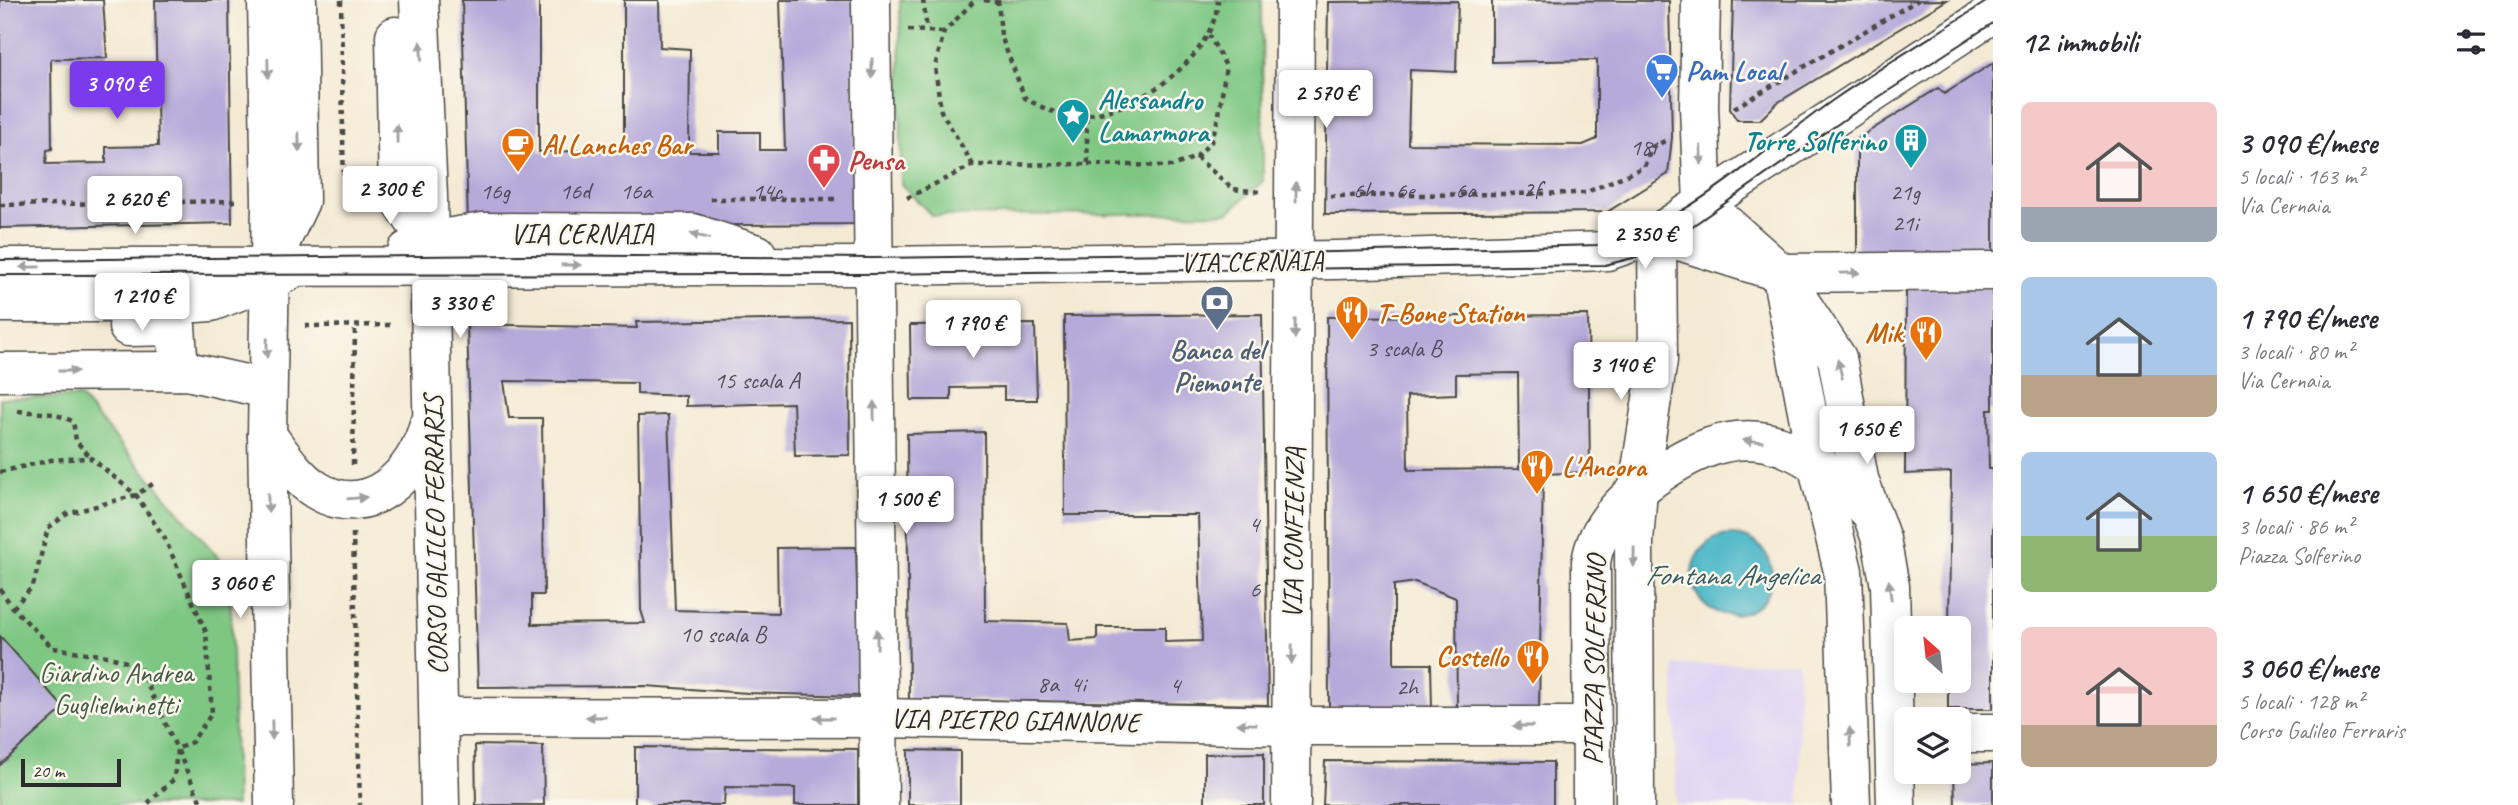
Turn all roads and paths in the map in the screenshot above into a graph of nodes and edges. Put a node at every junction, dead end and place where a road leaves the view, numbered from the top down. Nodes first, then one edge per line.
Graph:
1 (267, 0) edge
2 (297, 0) edge
3 (341, 0) edge
4 (395, 0) edge
5 (419, 0) edge
6 (872, 0) edge
7 (923, 0) edge
8 (975, 0) edge
9 (984, 0) edge
10 (1218, 0) edge
11 (1295, 0) edge
12 (1701, 0) edge
13 (1918, 0) edge
14 (998, 1) edge
15 (1993, 13) edge
16 (927, 29) junction
17 (895, 30) dead end
18 (944, 32) junction
19 (1209, 35) junction
20 (1730, 109) dead end
21 (1086, 116) junction
22 (1672, 137) dead end
23 (1196, 157) junction
24 (1087, 164) junction
25 (973, 165) junction
26 (1259, 192) dead end
27 (1326, 196) dead end
28 (907, 198) dead end
29 (344, 199) dead end
30 (233, 201) dead end
31 (1703, 204) junction
32 (0, 205) edge
33 (1672, 239) junction
34 (429, 253) junction
35 (1296, 261) junction
36 (873, 266) junction
37 (0, 267) edge
38 (282, 270) junction
39 (1993, 271) edge
40 (1781, 273) junction
41 (0, 303) edge
42 (397, 325) dead end
43 (304, 326) dead end
44 (355, 326) junction
45 (0, 329) edge
46 (179, 371) junction
47 (0, 372) edge
48 (267, 389) junction
49 (12, 410) dead end
50 (432, 413) junction
51 (267, 435) junction
52 (91, 458) junction
53 (1817, 463) junction
54 (0, 472) edge
55 (154, 483) dead end
56 (1638, 489) junction
57 (136, 495) junction
58 (352, 500) junction
59 (1874, 516) junction
60 (0, 589) edge
61 (13, 608) junction
62 (1898, 707) edge
63 (439, 717) junction
64 (880, 718) junction
65 (1293, 726) junction
66 (1592, 726) junction
67 (1971, 733) edge
68 (1993, 733) edge
69 (177, 749) junction
70 (1897, 784) edge
71 (146, 805) edge
72 (202, 805) edge
73 (274, 805) edge
74 (360, 805) edge
75 (440, 805) edge
76 (879, 805) edge
77 (1291, 805) edge
78 (1592, 805) edge
79 (1635, 805) edge
80 (1851, 805) edge
81 (1896, 805) edge

1 -> 38 street
2 -> 38 street
3 - 29 path
34 -> 4 street
34 -> 5 street, CORSO GALILEO FERRARIS
6 -> 36 street
7 - 16 path
8 - 18 path
9 - 14 path
10 - 19 path
35 -> 11 street, VIA CONFIENZA
12 -> 31 street
13 - 20 path
14 - 21 path
15 - 31 street, VIA CERNAIA
16 - 17 path
16 - 18 path
18 - 25 path
19 - 21 path
19 - 23 path
21 - 24 path
22 - 27 path
23 - 24 path
23 - 26 path
24 - 25 path
25 - 28 path
30 - 32 path
31 - 33 street, VIA CERNAIA
31 - 40 street
33 - 35 street, VIA CERNAIA
33 - 40 street
33 - 56 street, PIAZZA SOLFERINO
34 - 36 street, VIA CERNAIA
34 - 38 street, VIA CERNAIA
34 - 50 street, CORSO GALILEO FERRARIS
35 - 36 street, VIA CERNAIA
35 -> 65 street, VIA CONFIENZA
64 -> 36 street
38 -> 37 street, VIA CERNAIA
38 - 41 street, VIA CERNAIA
38 -> 48 street
40 -> 39 street
40 - 53 street
59 -> 40 street
42 - 44 path
43 - 44 path
44 - 58 path
45 - 46 street
47 -> 46 street
46 - 48 street
48 - 51 street
49 - 52 path
58 -> 50 street
50 - 63 street, CORSO GALILEO FERRARIS
51 - 58 street
51 -> 73 street
52 - 54 path
52 - 57 path
53 -> 56 street, PIAZZA SOLFERINO
53 - 59 street, PIAZZA SOLFERINO
80 -> 53 street
55 - 57 path
56 - 66 street, PIAZZA SOLFERINO
56 -> 79 street, PIAZZA SOLFERINO
57 - 61 path
57 - 69 path
58 - 74 path
62 -> 59 street
60 - 61 path
61 - 69 path
64 -> 63 street, VIA PIETRO GIANNONE
63 - 75 street, CORSO GALILEO FERRARIS
65 -> 64 street, VIA PIETRO GIANNONE
64 - 76 street
66 -> 65 street, VIA PIETRO GIANNONE
65 - 77 street, VIA CONFIENZA
66 - 78 street, PIAZZA SOLFERINO
67 - 68 street
69 - 71 path
69 - 72 path
70 - 81 street

